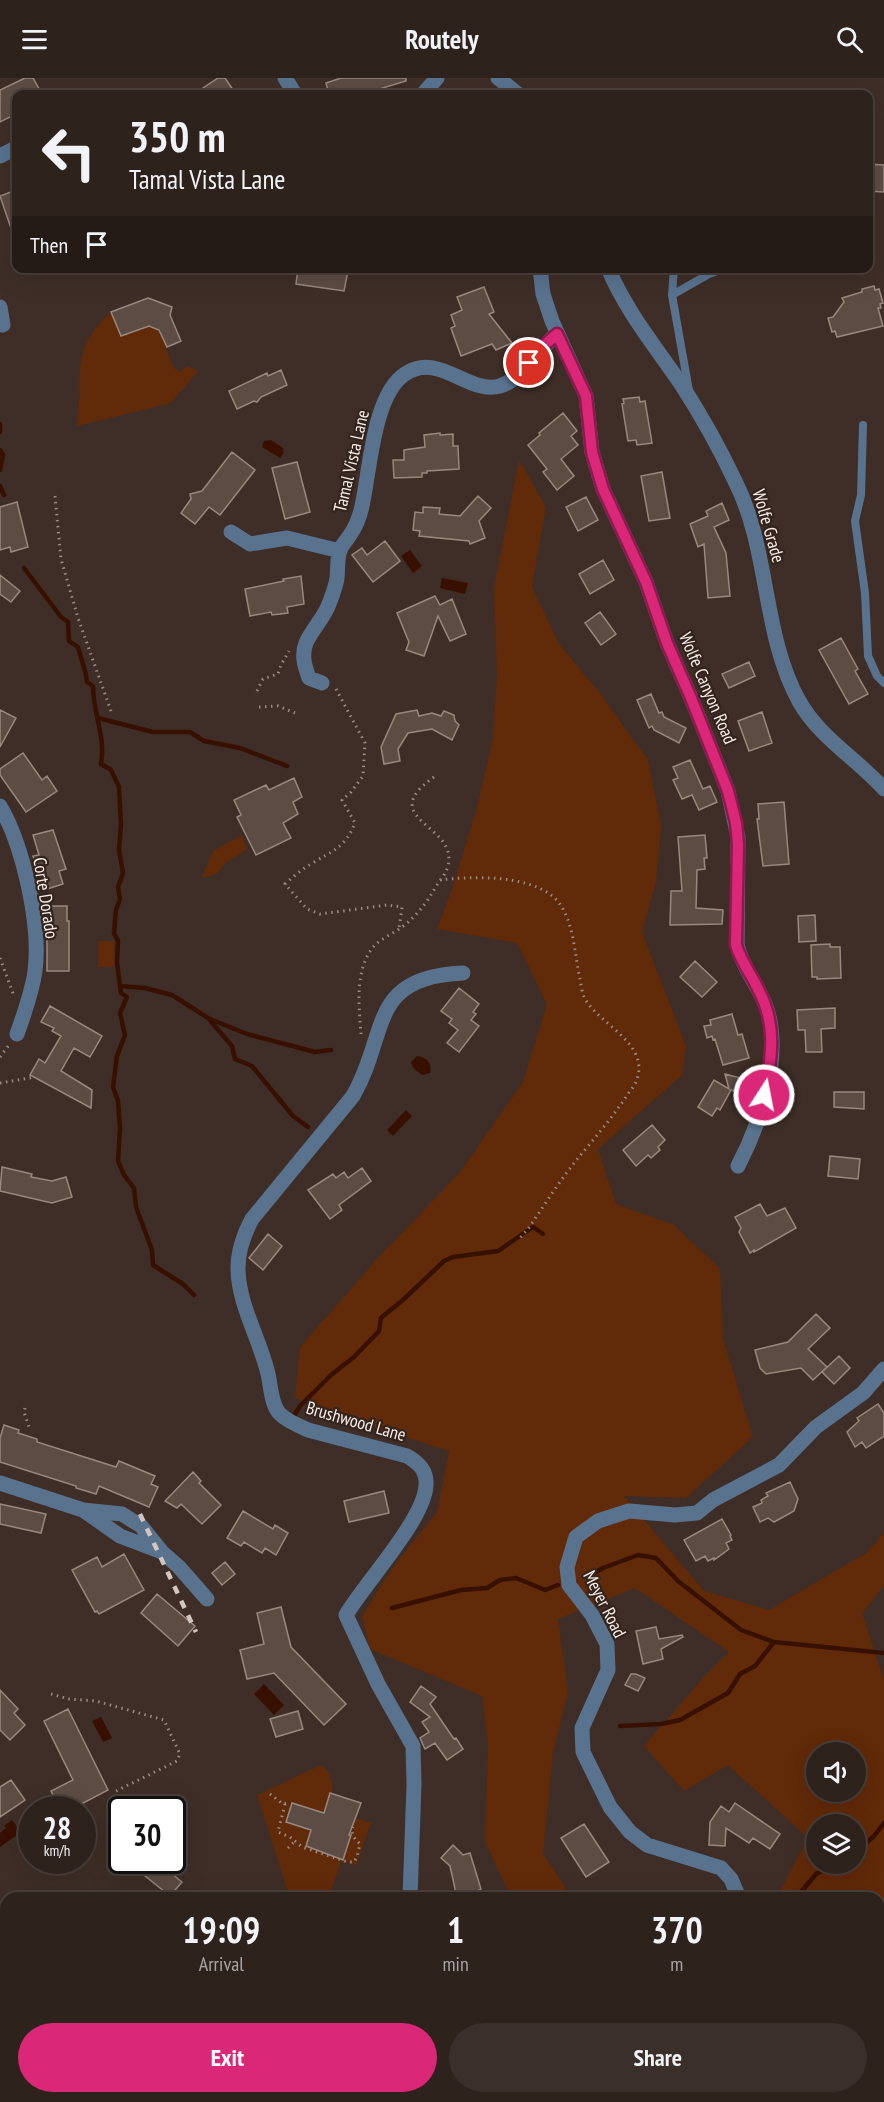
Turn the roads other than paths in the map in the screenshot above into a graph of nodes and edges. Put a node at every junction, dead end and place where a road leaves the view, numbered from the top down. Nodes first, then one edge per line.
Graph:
1 (437, 78) edge
2 (498, 78) edge
3 (426, 90) edge
4 (513, 90) edge
5 (541, 273) edge
6 (610, 273) edge
7 (674, 273) edge
8 (712, 273) edge
9 (672, 295) junction
10 (0, 307) edge
11 (3, 325) dead end
12 (557, 334) junction
13 (691, 400) junction
14 (863, 424) dead end
15 (231, 531) dead end
16 (340, 551) junction
17 (328, 683) road end
18 (884, 683) edge
19 (884, 789) edge
20 (0, 806) edge
21 (463, 973) dead end
22 (17, 1034) dead end
23 (738, 1166) dead end
24 (884, 1369) edge
25 (0, 1483) edge
26 (83, 1510) junction
27 (162, 1552) junction
28 (207, 1599) dead end
29 (410, 1892) edge
30 (736, 1892) edge

1 - 3 street
2 - 4 street
5 - 12 street, Wolfe Canyon Road
6 - 13 street, Wolfe Grade
7 - 9 lane
8 - 9 lane
9 - 13 lane
10 - 11 street
12 - 16 street, Tamal Vista Lane
12 - 23 street, Wolfe Canyon Road
13 - 19 street, Wolfe Grade
14 - 18 lane
15 - 16 street
16 - 17 street, Tamal Vista Lane
20 - 22 street, Corte Dorado
21 - 29 street, Brushwood Lane
24 - 30 street, Meyer Road
25 - 26 street
26 - 27 street
26 - 27 street
27 - 28 street

